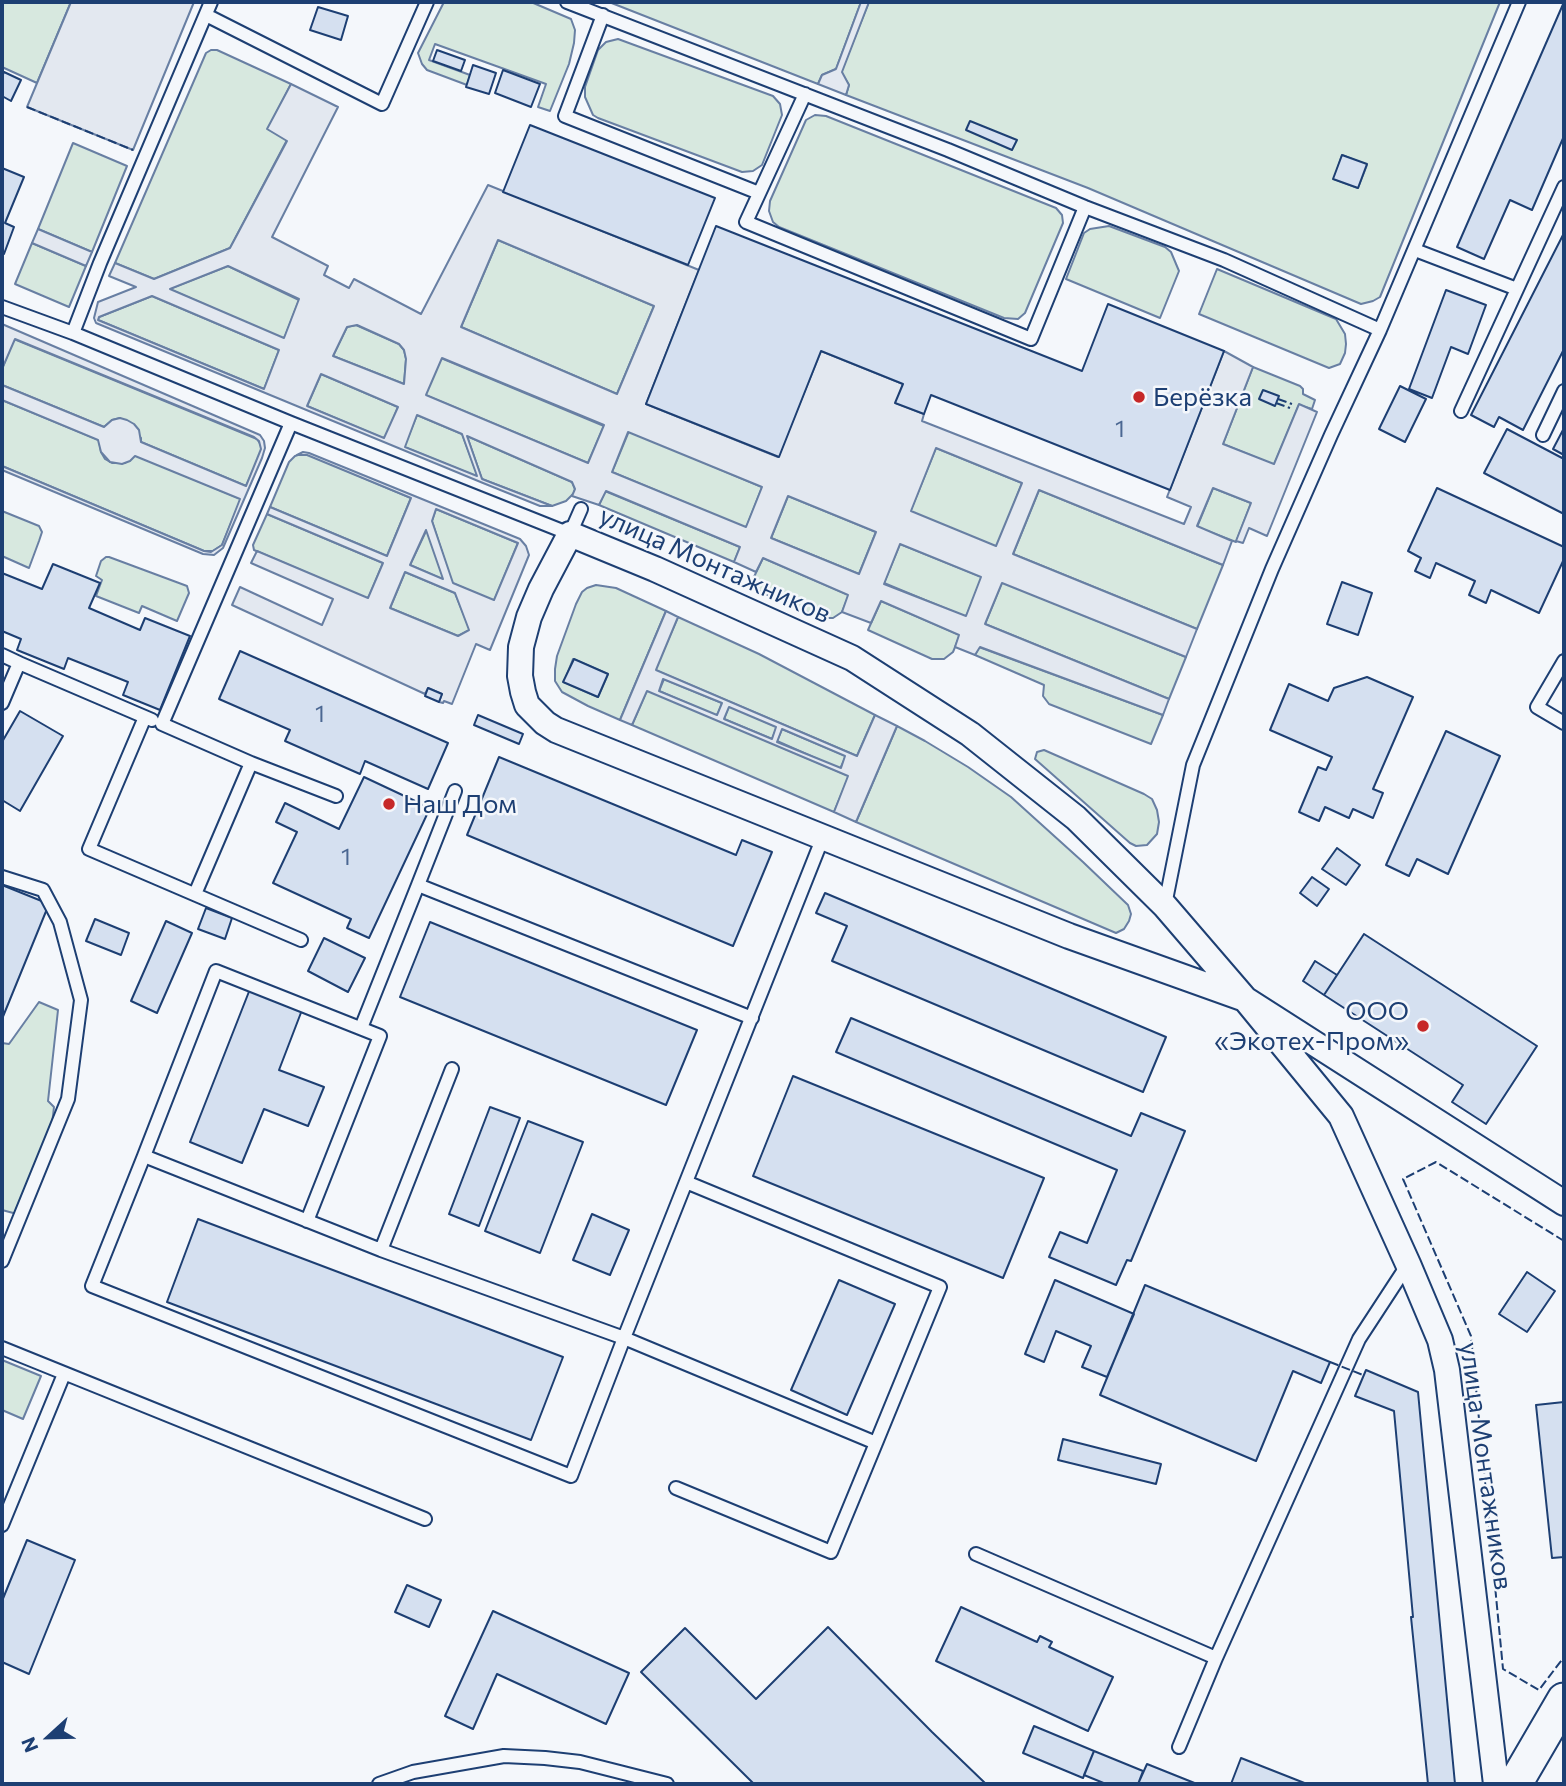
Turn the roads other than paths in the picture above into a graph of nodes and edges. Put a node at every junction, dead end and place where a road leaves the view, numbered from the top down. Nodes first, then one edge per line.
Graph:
1 (211, 2) edge
2 (427, 2) edge
3 (566, 2) edge
4 (1519, 2) edge
5 (206, 15) junction
6 (603, 15) junction
7 (805, 94) junction
8 (1564, 187) edge
9 (759, 193) junction
10 (1085, 207) junction
11 (1415, 250) junction
12 (1517, 289) junction
13 (2, 307) edge
14 (1380, 330) junction
15 (73, 333) junction
16 (1564, 391) edge
17 (1461, 411) dead end
18 (291, 423) junction
19 (1543, 435) dead end
20 (581, 509) dead end
21 (570, 534) junction
22 (2, 655) edge
23 (1564, 661) edge
24 (19, 663) junction
25 (2, 703) edge
26 (145, 717) junction
27 (1564, 723) edge
28 (162, 724) junction
29 (251, 763) junction
30 (455, 791) dead end
31 (336, 796) dead end
32 (823, 837) junction
33 (2, 877) edge
34 (418, 885) junction
35 (195, 894) junction
36 (1165, 906) junction
37 (301, 940) dead end
38 (1245, 999) junction
39 (752, 1017) junction
40 (361, 1028) junction
41 (452, 1069) dead end
42 (144, 1156) junction
43 (686, 1182) junction
44 (1564, 1203) edge
45 (307, 1221) junction
46 (381, 1250) junction
47 (2, 1261) edge
48 (1408, 1264) junction
49 (624, 1338) junction
50 (2, 1348) edge
51 (64, 1374) junction
52 (876, 1443) junction
53 (676, 1488) dead end
54 (425, 1519) dead end
55 (2, 1525) edge
56 (976, 1554) dead end
57 (1216, 1658) junction
58 (1564, 1700) edge
59 (1179, 1747) dead end
60 (379, 1784) edge
61 (667, 1784) edge
62 (1496, 1784) edge
63 (1515, 1784) edge

1 - 5 lane
2 - 5 lane
3 - 6 lane
4 - 11 lane
5 - 15 lane
6 - 7 lane
6 - 9 lane
7 - 9 lane
7 - 10 lane
8 - 12 lane
9 - 10 lane
10 - 14 lane
11 - 12 lane
11 - 14 lane
12 - 17 lane
13 - 15 lane
14 - 36 lane
15 - 18 lane
16 - 19 lane
18 - 21 lane
18 - 28 lane
20 - 21 lane
21 - 32 street, улица Монтажников
21 - 36 street, улица Монтажников
22 - 24 lane
23 - 27 lane
24 - 25 lane
24 - 26 lane
26 - 28 lane
26 - 35 lane
28 - 29 lane
29 - 31 lane
29 - 35 lane
30 - 34 lane
32 - 38 street, улица Монтажников
32 - 39 lane
33 - 47 lane
34 - 39 lane
34 - 40 lane
35 - 37 lane
36 - 38 street, улица Монтажников
38 - 44 street
38 - 48 street, улица Монтажников
39 - 43 lane
40 - 42 lane
40 - 45 lane
41 - 46 lane
42 - 45 lane
42 - 49 lane
43 - 49 lane
43 - 52 lane
45 - 46 lane
46 - 49 lane
48 - 57 lane
48 - 62 street, улица Монтажников
49 - 52 lane
50 - 51 lane
51 - 54 lane
51 - 55 lane
52 - 53 lane
56 - 57 lane
57 - 59 lane
58 - 63 main road
60 - 61 lane

